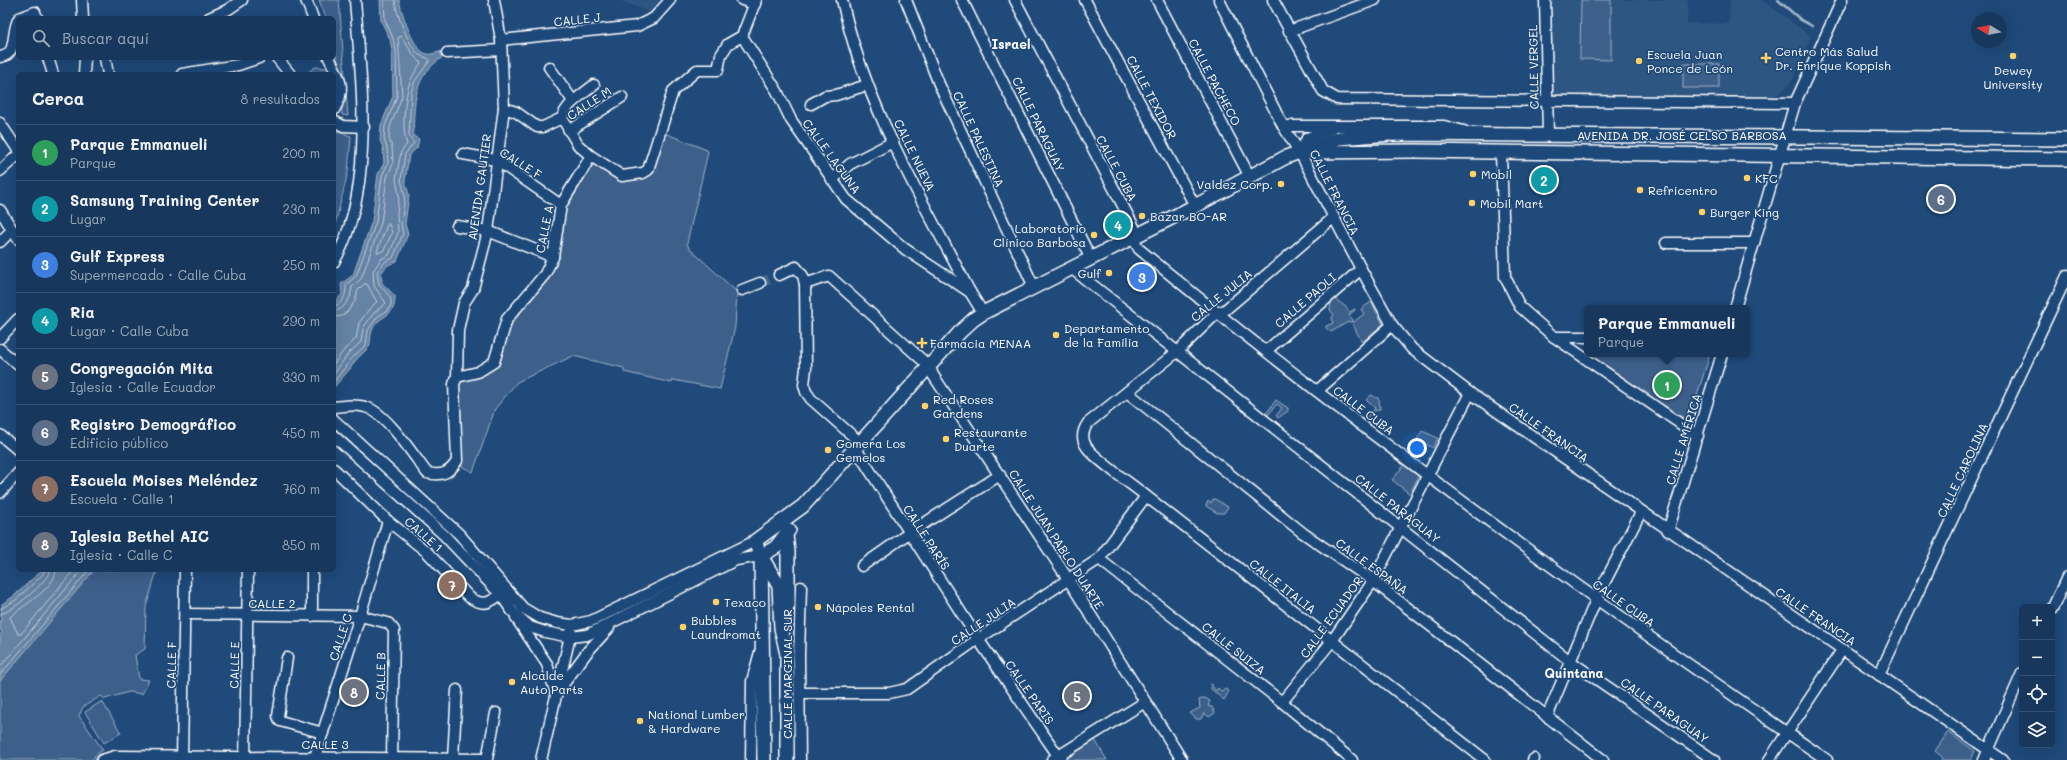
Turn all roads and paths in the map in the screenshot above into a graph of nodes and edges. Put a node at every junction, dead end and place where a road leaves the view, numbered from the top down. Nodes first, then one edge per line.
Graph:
1 (82, 0) edge
2 (242, 0) edge
3 (306, 0) edge
4 (355, 0) edge
5 (494, 0) edge
6 (670, 0) edge
7 (742, 0) edge
8 (842, 0) edge
9 (906, 0) edge
10 (962, 0) edge
11 (1015, 0) edge
12 (1085, 0) edge
13 (1157, 0) edge
14 (1219, 0) edge
15 (1273, 0) edge
16 (1375, 0) edge
17 (1545, 0) edge
18 (1842, 0) edge
19 (756, 2) edge
20 (26, 16) edge
21 (36, 16) edge
22 (83, 16) edge
23 (213, 16) edge
24 (312, 16) edge
25 (16, 31) edge
26 (1289, 31) junction
27 (742, 36) junction
28 (501, 45) junction
29 (447, 53) dead end
30 (0, 57) edge
31 (49, 60) edge
32 (85, 60) edge
33 (105, 60) edge
34 (253, 60) edge
35 (278, 60) edge
36 (330, 60) edge
37 (549, 67) dead end
38 (52, 72) edge
39 (84, 72) edge
40 (108, 72) edge
41 (194, 72) edge
42 (288, 72) edge
43 (594, 85) dead end
44 (867, 85) junction
45 (622, 97) dead end
46 (573, 101) junction
47 (1546, 101) junction
48 (1795, 103) junction
49 (811, 104) dead end
50 (336, 105) edge
51 (504, 108) junction
52 (562, 118) junction
53 (336, 122) edge
54 (0, 123) edge
55 (1283, 126) junction
56 (1339, 126) junction
57 (364, 127) junction
58 (570, 131) junction
59 (1477, 134) junction
60 (1548, 134) junction
61 (1785, 136) junction
62 (2067, 138) edge
63 (893, 142) junction
64 (16, 147) edge
65 (1300, 153) junction
66 (1502, 153) junction
67 (463, 154) dead end
68 (591, 156) junction
69 (16, 157) edge
70 (1779, 157) junction
71 (2067, 159) edge
72 (496, 160) junction
73 (0, 171) edge
74 (1250, 177) junction
75 (832, 180) junction
76 (561, 205) junction
77 (1195, 206) junction
78 (0, 210) edge
79 (1333, 218) junction
80 (457, 226) dead end
81 (12, 230) junction
82 (488, 231) junction
83 (16, 236) edge
84 (1134, 238) junction
85 (0, 242) edge
86 (1666, 242) dead end
87 (1754, 243) junction
88 (553, 257) junction
89 (336, 259) edge
90 (1091, 259) junction
91 (1071, 268) junction
92 (1361, 270) junction
93 (779, 275) tunnel mouth
94 (2067, 276) edge
95 (760, 283) tunnel mouth
96 (806, 284) junction
97 (1034, 287) junction
98 (742, 290) dead end
99 (970, 292) junction
100 (1736, 305) edge
101 (984, 313) junction
102 (1217, 313) junction
103 (16, 321) edge
104 (1392, 325) junction
105 (1554, 337) junction
106 (1584, 337) edge
107 (0, 338) edge
108 (0, 349) edge
109 (1266, 351) junction
110 (1176, 352) junction
111 (1721, 357) edge
112 (16, 363) edge
113 (930, 367) junction
114 (457, 377) junction
115 (1317, 391) junction
116 (1127, 392) junction
117 (1470, 393) junction
118 (336, 407) edge
119 (1088, 423) joint
120 (338, 424) edge
121 (0, 435) edge
122 (1698, 436) junction
123 (336, 438) edge
124 (16, 448) edge
125 (856, 449) junction
126 (336, 471) edge
127 (1427, 474) junction
128 (16, 475) edge
129 (1000, 475) junction
130 (0, 493) edge
131 (1146, 496) junction
132 (803, 506) junction
133 (1641, 512) junction
134 (388, 520) junction
135 (1400, 527) junction
136 (1668, 531) junction
137 (908, 533) junction
138 (786, 535) junction
139 (755, 541) junction
140 (761, 556) junction
141 (1099, 559) junction
142 (862, 566) dead end
143 (185, 572) edge
144 (248, 572) edge
145 (312, 572) edge
146 (2067, 577) edge
147 (1068, 580) junction
148 (1373, 582) junction
149 (801, 587) dead end
150 (504, 592) junction
151 (1596, 600) junction
152 (2054, 604) edge
153 (512, 611) junction
154 (185, 614) junction
155 (247, 616) junction
156 (312, 616) junction
157 (360, 616) junction
158 (614, 622) junction
159 (572, 625) junction
160 (570, 637) junction
161 (978, 639) junction
162 (763, 640) junction
163 (1332, 641) junction
164 (1842, 650) junction
165 (793, 655) junction
166 (287, 658) dead end
167 (1570, 661) junction
168 (1880, 675) junction
169 (2021, 676) edge
170 (457, 690) dead end
171 (800, 692) junction
172 (555, 695) junction
173 (1145, 702) junction
174 (1282, 702) junction
175 (496, 713) dead end
176 (1547, 717) junction
177 (323, 733) junction
178 (1788, 733) junction
179 (1988, 749) junction
180 (182, 758) edge
181 (245, 758) edge
182 (453, 758) junction
183 (315, 759) edge
184 (392, 759) edge
185 (1057, 759) edge
186 (102, 760) edge
187 (541, 760) edge
188 (751, 760) edge
189 (764, 760) edge
190 (787, 760) edge
191 (800, 760) edge
192 (1182, 760) edge
193 (1352, 760) edge
194 (1485, 760) edge
195 (1603, 760) edge
196 (1714, 760) edge
197 (1769, 760) edge
198 (1827, 760) edge
199 (1984, 760) edge
200 (2003, 760) edge

1 - 22 street
2 - 23 street
3 - 24 street
4 - 57 street
5 - 28 street, AVENIDA GAUTIER
6 - 28 street, CALLE J
7 - 19 street
8 - 44 street, CALLE NUEVA
9 - 97 street, CALLE PALESTINA
10 - 90 street, CALLE PARAGUAY
11 - 84 street, CALLE CUBA
12 - 77 street, CALLE TEXIDOR
13 - 74 street, CALLE PACHECO
14 - 55 street, CALLE FRANCIA
15 - 26 street
16 - 26 street
17 - 47 street, CALLE VERGEL
18 - 48 street
19 - 27 street
20 - 21 street
25 - 30 street
26 - 47 street
27 - 68 street
27 - 75 street, CALLE LAGUNA
28 - 29 street, CALLE J
28 - 51 street, AVENIDA GAUTIER
31 - 38 street
32 - 39 street
33 - 40 street
34 - 41 street
35 - 42 street
36 - 50 street
37 - 46 street
43 - 46 street
44 - 49 street
44 - 63 street, CALLE NUEVA
45 - 58 street, CALLE M
46 - 52 street
47 - 48 street
47 - 60 street, CALLE VERGEL
48 - 61 street
51 - 52 street
51 - 72 street, AVENIDA GAUTIER
52 - 58 street
53 - 57 street
54 - 64 street
55 - 56 street
55 - 65 street, CALLE FRANCIA
56 - 59 street
56 - 65 street
57 - 89 street
58 - 68 street
59 - 60 main road, AVENIDA DR. JOSÉ CELSO BARBOSA
59 - 65 main road, AVENIDA DR. JOSÉ CELSO BARBOSA
60 - 61 main road, AVENIDA DR. JOSÉ CELSO BARBOSA
61 - 62 main road, AVENIDA DR. JOSÉ CELSO BARBOSA
61 - 70 street
63 - 75 street
63 - 99 street, CALLE NUEVA
65 - 66 main road, AVENIDA DR. JOSÉ CELSO BARBOSA
65 - 74 main road, AVENIDA DR. JOSÉ CELSO BARBOSA
65 - 79 street, CALLE FRANCIA
66 - 70 main road, AVENIDA DR. JOSÉ CELSO BARBOSA
66 - 105 street
67 - 72 street, CALLE F
68 - 76 street, CALLE A
69 - 73 street
70 - 71 main road, AVENIDA DR. JOSÉ CELSO BARBOSA
70 - 87 street
72 - 76 street, CALLE F
72 - 82 street, AVENIDA GAUTIER
74 - 77 main road, AVENIDA DR. JOSÉ CELSO BARBOSA
75 - 99 street, CALLE LAGUNA
76 - 88 street, CALLE A
77 - 84 main road, AVENIDA DR. JOSÉ CELSO BARBOSA
78 - 81 street
79 - 92 street, CALLE FRANCIA
79 - 102 street, CALLE JULIA
80 - 82 street
81 - 83 street
81 - 85 street
82 - 88 street
82 - 114 street, AVENIDA GAUTIER
84 - 90 main road, AVENIDA DR. JOSÉ CELSO BARBOSA
84 - 102 street, CALLE CUBA
86 - 87 street
87 - 100 street
88 - 114 street, CALLE A
90 - 91 main road, AVENIDA DR. JOSÉ CELSO BARBOSA
91 - 97 main road, AVENIDA DR. JOSÉ CELSO BARBOSA
91 - 110 street, CALLE PARAGUAY
92 - 104 street, CALLE FRANCIA
92 - 109 street, CALLE PAOLI
93 - 96 street
94 - 168 street, CALLE CAROLINA
95 - 98 street
96 - 113 street, CALLE JUAN PABLO DUARTE
96 - 125 street, CALLE PARÍS
97 - 101 main road, AVENIDA DR. JOSÉ CELSO BARBOSA
99 - 101 street, CALLE NUEVA
101 - 113 main road, AVENIDA DR. JOSÉ CELSO BARBOSA
102 - 109 street, CALLE CUBA
102 - 110 street, CALLE JULIA
103 - 107 street
104 - 115 street
104 - 117 street, CALLE FRANCIA
105 - 106 street
105 - 122 street
108 - 112 street
109 - 115 street, CALLE CUBA
110 - 116 street, CALLE JULIA
110 - 135 street, CALLE PARAGUAY
111 - 122 street, CALLE AMÉRICA
113 - 125 main road, AVENIDA DR. JOSÉ CELSO BARBOSA
113 - 129 street, CALLE JUAN PABLO DUARTE
114 - 118 street, AVENIDA GAUTIER
115 - 127 street, CALLE CUBA
116 - 119 street, CALLE JULIA
116 - 148 street, CALLE ESPAÑA
117 - 127 street, CALLE ECUADOR
117 - 133 street, CALLE FRANCIA
119 - 131 street, CALLE ITALIA
120 - 150 street, AVENIDA DR. JOSÉ CELSO BARBOSA
121 - 124 street
122 - 136 street, CALLE AMÉRICA
123 - 150 street, AVENIDA DR. JOSÉ CELSO BARBOSA
125 - 132 main road, AVENIDA DR. JOSÉ CELSO BARBOSA
125 - 137 street, CALLE PARÍS
126 - 134 street, CALLE 1
127 - 135 street, CALLE ECUADOR
127 - 151 street, CALLE CUBA
128 - 130 street
129 - 137 street
129 - 147 street, CALLE JUAN PABLO DUARTE
131 - 141 street, CALLE JULIA
131 - 163 street, CALLE ITALIA
132 - 138 main road, AVENIDA DR. JOSÉ CELSO BARBOSA
132 - 139 main road, AVENIDA DR. JOSÉ CELSO BARBOSA
133 - 136 street, CALLE FRANCIA
133 - 151 street
134 - 150 street, CALLE 1
134 - 157 street, CALLE C
135 - 148 street, CALLE ECUADOR
135 - 167 street, CALLE PARAGUAY
136 - 164 street, CALLE FRANCIA
137 - 142 street
137 - 161 street, CALLE PARÍS
138 - 140 main road, AVENIDA DR. JOSÉ CELSO BARBOSA
138 - 165 main road
139 - 140 main road
139 - 159 street, AVENIDA DR. JOSÉ CELSO BARBOSA
140 - 158 street, AVENIDA DR. JOSÉ CELSO BARBOSA
140 - 162 main road
140 - 165 main road
141 - 147 street, CALLE JULIA
141 - 174 street, CALLE SUIZA
143 - 154 street, CALLE F
144 - 155 street, CALLE E
145 - 156 street
146 - 152 street
147 - 161 street, CALLE JULIA
147 - 173 street, CALLE JUAN PABLO DUARTE
148 - 163 street, CALLE ECUADOR
148 - 176 street, CALLE ESPAÑA
149 - 165 street, CALLE MARGINAL SUR
150 - 153 street, AVENIDA DR. JOSÉ CELSO BARBOSA
150 - 159 street, AVENIDA DR. JOSÉ CELSO BARBOSA
151 - 167 street
151 - 178 street, CALLE CUBA
153 - 160 street, AVENIDA DR. JOSÉ CELSO BARBOSA
153 - 172 street
154 - 155 street, CALLE 2
154 - 180 street, CALLE F
155 - 156 street, CALLE 2
155 - 181 street, CALLE E
156 - 157 street, CALLE 2
157 - 177 street, CALLE C
157 - 184 street, CALLE B
158 - 160 street, AVENIDA DR. JOSÉ CELSO BARBOSA
158 - 172 street
159 - 160 street
160 - 172 street
161 - 171 street, CALLE JULIA
161 - 185 street, CALLE PARIS
162 - 188 street
162 - 189 main road
163 - 174 street, CALLE ECUADOR
163 - 194 street, CALLE ITALIA
164 - 168 street, CALLE FRANCIA
164 - 178 street
165 - 171 street, CALLE MARGINAL SUR
165 - 190 main road
166 - 177 street
167 - 176 street
167 - 196 street, CALLE PARAGUAY
168 - 179 street, CALLE FRANCIA
169 - 179 street
170 - 182 street
171 - 191 street, CALLE MARGINAL SUR
172 - 187 street
173 - 185 street
173 - 192 street, CALLE JUAN PABLO DUARTE
174 - 193 street, CALLE SUIZA
175 - 182 street, CALLE 3
176 - 195 street, CALLE ESPAÑA
177 - 183 street, CALLE C
178 - 197 street
178 - 198 street, CALLE CUBA
179 - 199 street
179 - 200 street, CALLE FRANCIA
180 - 181 street, CALLE 3
180 - 186 street, CALLE 3
181 - 183 street, CALLE 3
182 - 184 street, CALLE 3
183 - 184 street, CALLE 3

